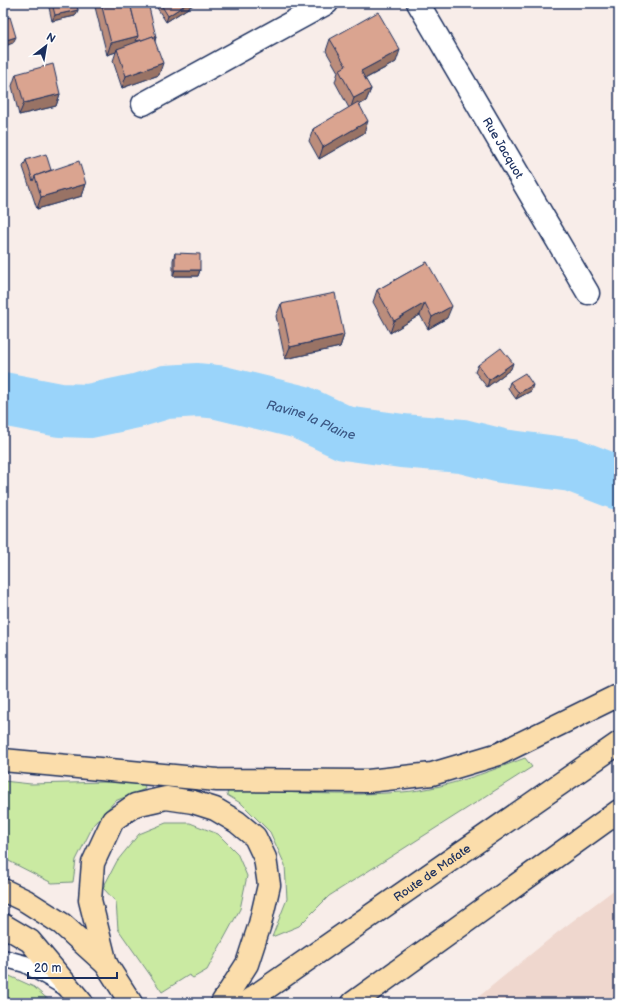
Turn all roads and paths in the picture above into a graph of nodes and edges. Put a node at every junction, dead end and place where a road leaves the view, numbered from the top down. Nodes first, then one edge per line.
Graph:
1 (327, 3) edge
2 (418, 3) edge
3 (143, 104) dead end
4 (588, 293) dead end
5 (619, 695) edge
6 (619, 743) edge
7 (3, 760) edge
8 (619, 811) edge
9 (3, 890) edge
10 (3, 925) edge
11 (3, 958) edge
12 (106, 964) junction
13 (78, 997) edge
14 (131, 1003) edge
15 (222, 1003) edge
16 (245, 1003) edge
17 (352, 1003) edge

1 - 3 street
2 - 4 street, Rue Jacquot
5 - 7 main road
6 - 16 main road, Route de Mafate
8 - 17 main road
9 - 12 main road
10 - 13 main road
11 - 13 lane
12 - 14 main road
12 - 15 main road

